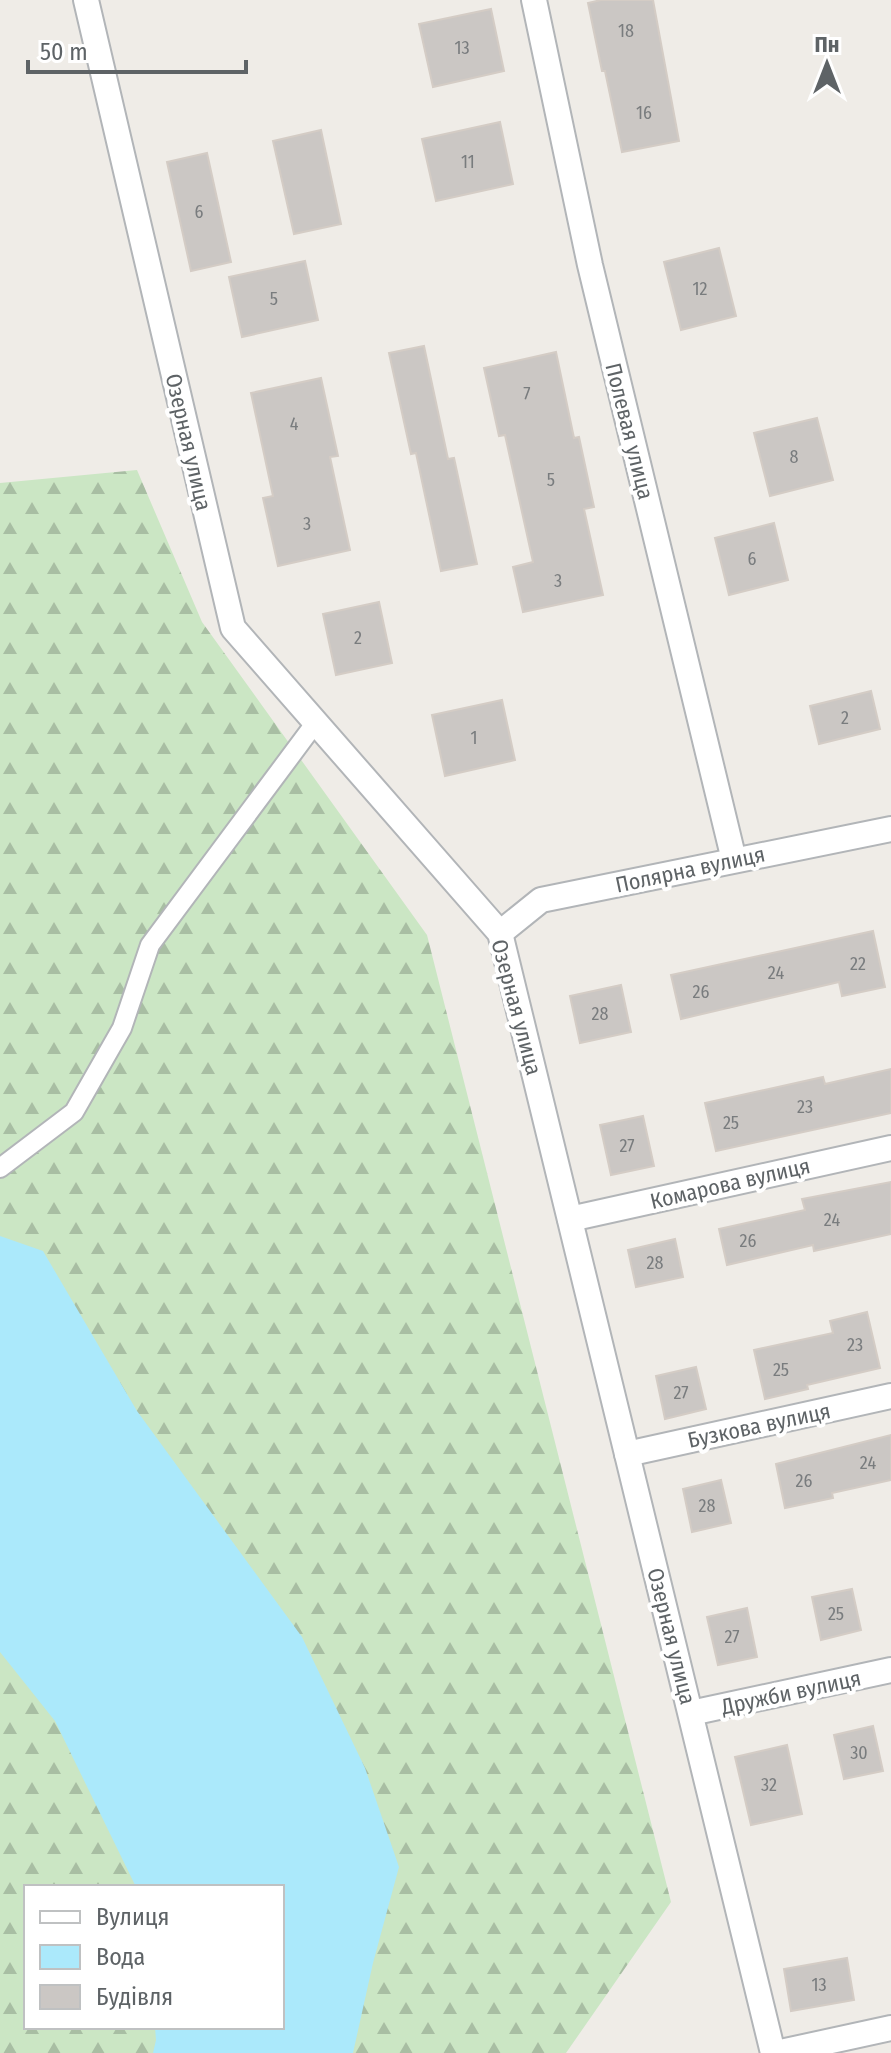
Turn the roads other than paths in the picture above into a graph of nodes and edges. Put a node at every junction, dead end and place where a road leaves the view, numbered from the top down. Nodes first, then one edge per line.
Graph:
1 (86, 0) edge
2 (534, 0) edge
3 (316, 722) junction
4 (891, 829) edge
5 (734, 860) junction
6 (500, 933) junction
7 (891, 1148) edge
8 (0, 1168) edge
9 (570, 1219) junction
10 (891, 1396) edge
11 (627, 1454) junction
12 (891, 1670) edge
13 (691, 1713) junction
14 (891, 2028) edge
15 (774, 2053) edge

1 - 3 street, Озерная улица
2 - 5 street, Полевая улица
3 - 6 street, Озерная улица
3 - 8 street
4 - 5 street, Полярна вулиця
5 - 6 street, Полярна вулиця
6 - 9 street, Озерная улица
7 - 9 street, Комарова вулиця
9 - 11 street, Озерная улица
10 - 11 street, Бузкова вулиця
11 - 13 street, Озерная улица
12 - 13 street, Дружби вулиця
13 - 15 street, Озерная улица
14 - 15 street

